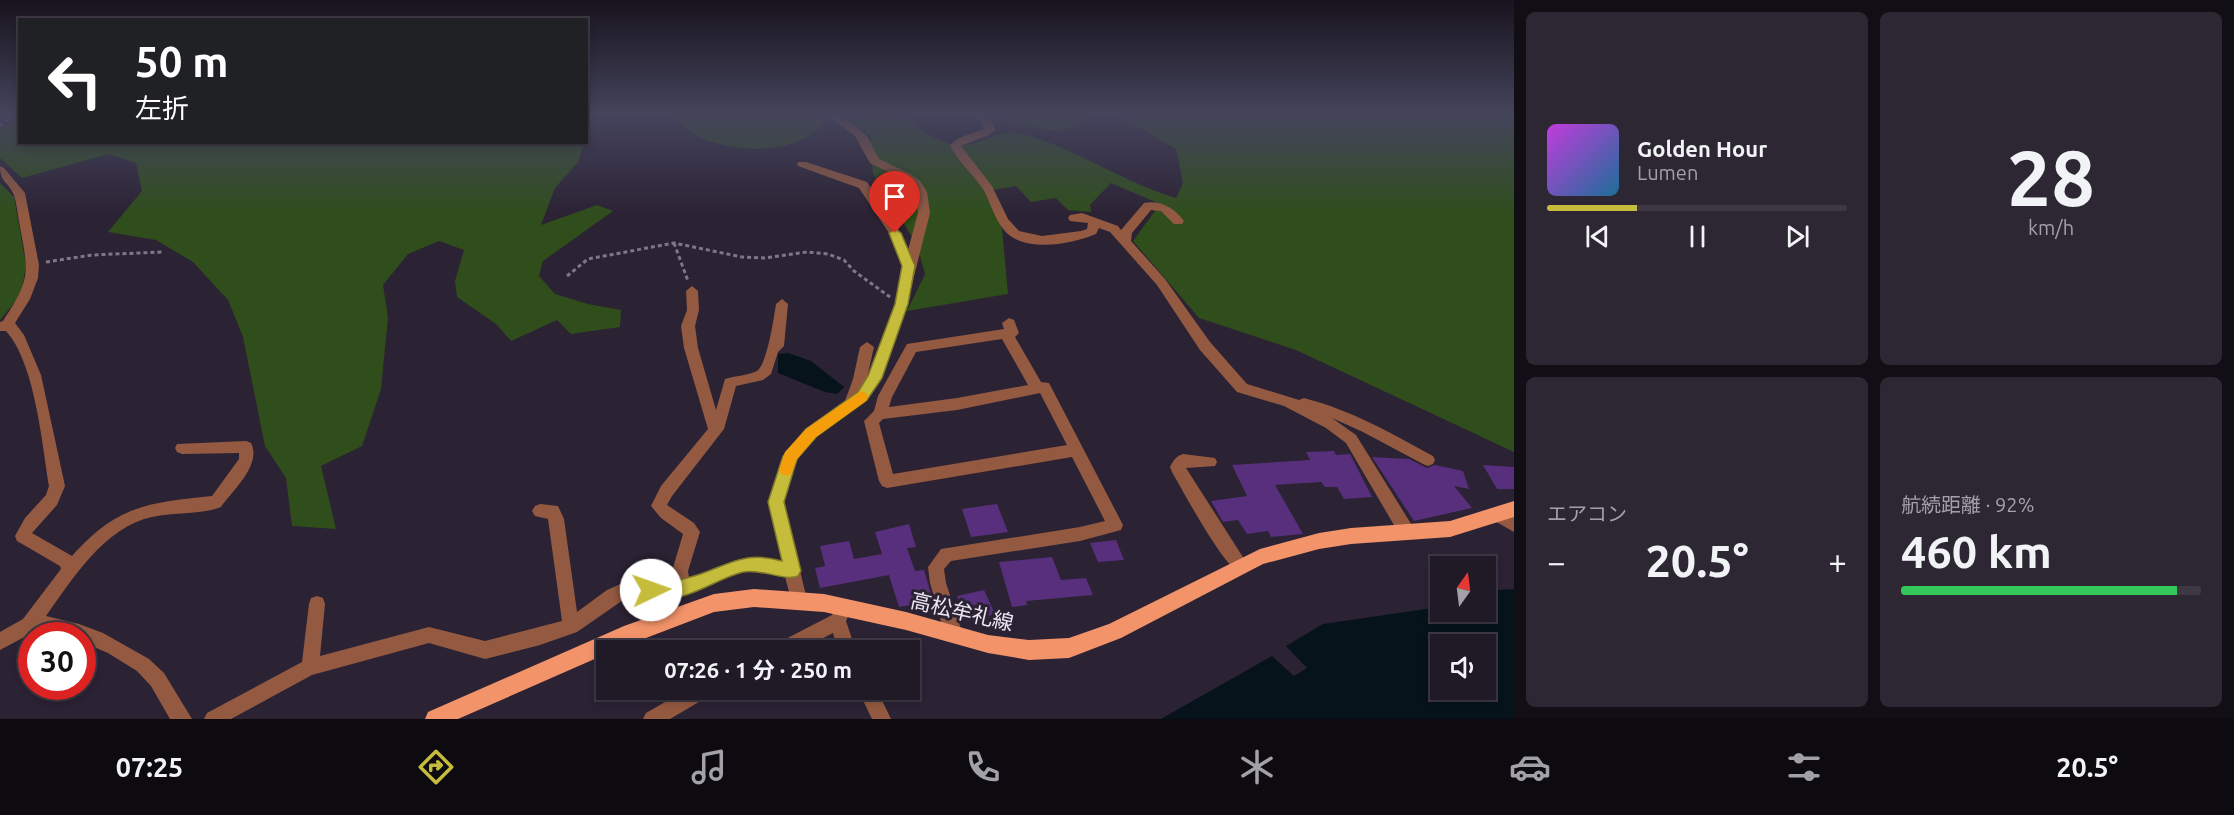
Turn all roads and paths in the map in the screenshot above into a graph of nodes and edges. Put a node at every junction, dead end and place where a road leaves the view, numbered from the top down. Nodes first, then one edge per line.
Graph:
1 (870, 149) edge
2 (957, 149) edge
3 (802, 164) dead end
4 (0, 170) edge
5 (1074, 218) dead end
6 (1178, 220) dead end
7 (1094, 221) junction
8 (1125, 242) junction
9 (674, 243) junction
10 (162, 252) dead end
11 (33, 265) junction
12 (909, 266) junction
13 (567, 276) dead end
14 (692, 291) joint
15 (782, 304) dead end
16 (901, 304) junction
17 (4, 326) edge
18 (867, 347) dead end
19 (1037, 388) junction
20 (1288, 401) junction
21 (850, 405) junction
22 (880, 414) junction
23 (715, 429) junction
24 (182, 448) dead end
25 (1076, 450) junction
26 (1428, 460) dead end
27 (1210, 462) dead end
28 (540, 511) dead end
29 (1506, 512) edge
30 (1514, 525) edge
31 (1407, 532) junction
32 (1240, 565) junction
33 (793, 571) junction
34 (70, 572) junction
35 (681, 588) junction
36 (799, 600) junction
37 (317, 604) dead end
38 (841, 614) junction
39 (31, 622) edge
40 (571, 626) junction
41 (18, 631) edge
42 (954, 635) junction
43 (96, 640) edge
44 (798, 640) edge
45 (845, 640) edge
46 (0, 642) edge
47 (310, 667) junction
48 (685, 700) edge
49 (872, 700) edge
50 (183, 719) edge
51 (213, 719) edge
52 (435, 719) edge
53 (652, 719) edge
54 (882, 719) edge

1 - 12 street
2 - 7 street
3 - 12 street
4 - 11 street
5 - 7 street
6 - 8 street
7 - 8 street
8 - 20 street
9 - 13 path
9 - 14 path
9 - 16 path
10 - 11 path
11 - 17 street
12 - 16 street
14 - 23 street
15 - 23 street
16 - 21 street
17 - 34 street
18 - 21 street
19 - 22 street
19 - 22 street
19 - 25 street
20 - 26 street
20 - 31 street
21 - 33 street
22 - 25 street
23 - 35 street
24 - 34 street
25 - 42 street
27 - 32 street
28 - 40 street
29 - 30 street
29 - 31 main road, 高松牟礼線
31 - 32 main road, 高松牟礼線
32 - 42 main road, 高松牟礼線
33 - 35 street
33 - 36 street
34 - 39 street
35 - 40 street
36 - 38 main road, 高松牟礼線
36 - 52 main road, 高松牟礼線
37 - 47 street
38 - 42 main road, 高松牟礼線
38 - 44 street
38 - 45 street
40 - 47 street
41 - 46 street
43 - 50 street
47 - 51 street
48 - 53 street
49 - 54 street

